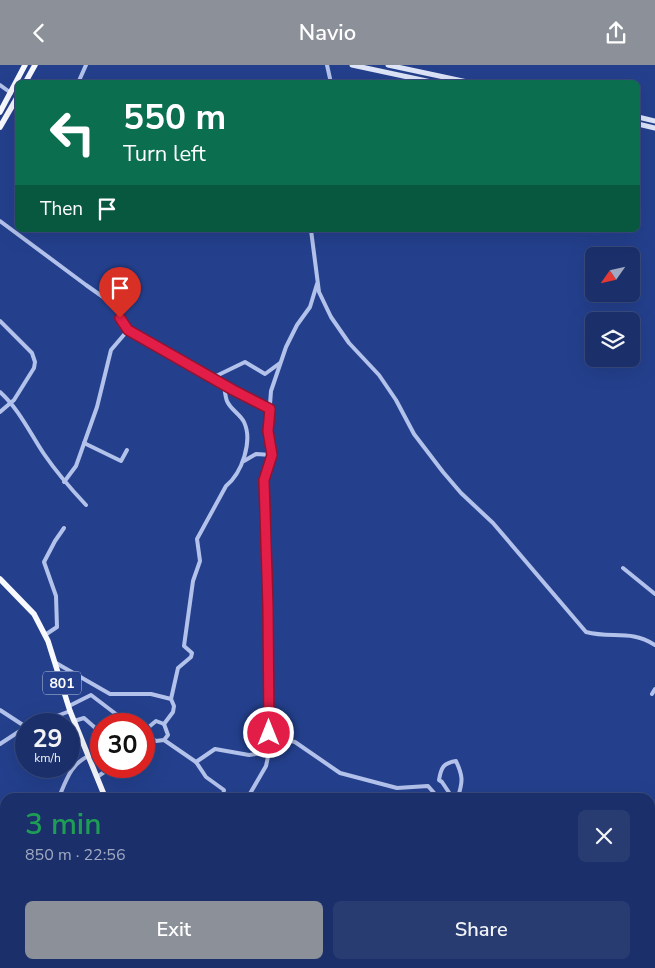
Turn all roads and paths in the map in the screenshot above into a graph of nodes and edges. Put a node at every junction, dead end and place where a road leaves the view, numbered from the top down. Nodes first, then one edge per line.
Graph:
1 (25, 65) edge
2 (34, 65) edge
3 (86, 65) edge
4 (327, 65) edge
5 (352, 65) edge
6 (388, 65) edge
7 (370, 67) edge
8 (17, 80) edge
9 (26, 80) edge
10 (79, 80) edge
11 (330, 80) edge
12 (424, 80) edge
13 (458, 80) edge
14 (15, 84) edge
15 (0, 85) edge
16 (10, 93) junction
17 (15, 101) edge
18 (0, 112) edge
19 (640, 117) edge
20 (655, 121) edge
21 (640, 125) edge
22 (0, 127) edge
23 (655, 128) edge
24 (0, 221) edge
25 (311, 232) edge
26 (318, 282) junction
27 (0, 321) edge
28 (128, 330) junction
29 (280, 363) junction
30 (212, 377) junction
31 (224, 385) junction
32 (0, 392) edge
33 (12, 402) junction
34 (270, 409) junction
35 (0, 412) edge
36 (84, 443) junction
37 (127, 450) dead end
38 (272, 455) junction
39 (244, 461) junction
40 (64, 482) junction
41 (86, 505) dead end
42 (64, 528) dead end
43 (623, 568) dead end
44 (0, 579) edge
45 (655, 595) edge
46 (45, 635) junction
47 (655, 645) edge
48 (56, 663) junction
49 (655, 689) edge
50 (652, 693) dead end
51 (171, 699) junction
52 (70, 709) junction
53 (0, 710) edge
54 (61, 713) edge
55 (71, 713) edge
56 (115, 713) edge
57 (15, 720) edge
58 (155, 722) edge
59 (164, 724) junction
60 (15, 734) edge
61 (80, 735) edge
62 (155, 740) edge
63 (164, 740) junction
64 (0, 744) edge
65 (269, 751) junction
66 (89, 757) joint
67 (196, 762) junction
68 (97, 778) edge
69 (61, 793) edge
70 (103, 793) edge
71 (224, 793) edge
72 (250, 793) edge
73 (434, 793) edge
74 (449, 793) edge
75 (459, 793) edge

1 - 8 main road
2 - 9 main road
3 - 10 street
4 - 11 street
5 - 7 main road
6 - 13 main road
7 - 12 main road
14 - 16 main road
15 - 16 street
16 - 18 main road
17 - 22 main road
19 - 20 main road
21 - 23 main road
24 - 28 street
25 - 26 street
26 - 29 street
26 - 47 street
27 - 33 street
28 - 30 street
28 - 36 street
29 - 30 street
29 - 34 street
30 - 31 street
31 - 34 street
31 - 39 street
32 - 33 street
33 - 35 street
33 - 40 street
34 - 38 street
36 - 37 street
36 - 40 street
38 - 39 street
38 - 65 street
39 - 51 street
40 - 41 street
42 - 46 street
43 - 45 street
44 - 46 main road, 801
46 - 48 main road, 801
48 - 51 street
48 - 52 main road, 801
49 - 50 street
51 - 59 street
52 - 54 street
52 - 55 main road, 801
52 - 56 street
53 - 57 street
58 - 59 street
59 - 63 street
60 - 64 street
61 - 66 main road, 801
62 - 63 street
63 - 67 street
65 - 67 street
65 - 72 street
65 - 73 street
66 - 69 street
67 - 71 street
68 - 70 main road, 801
74 - 75 street

